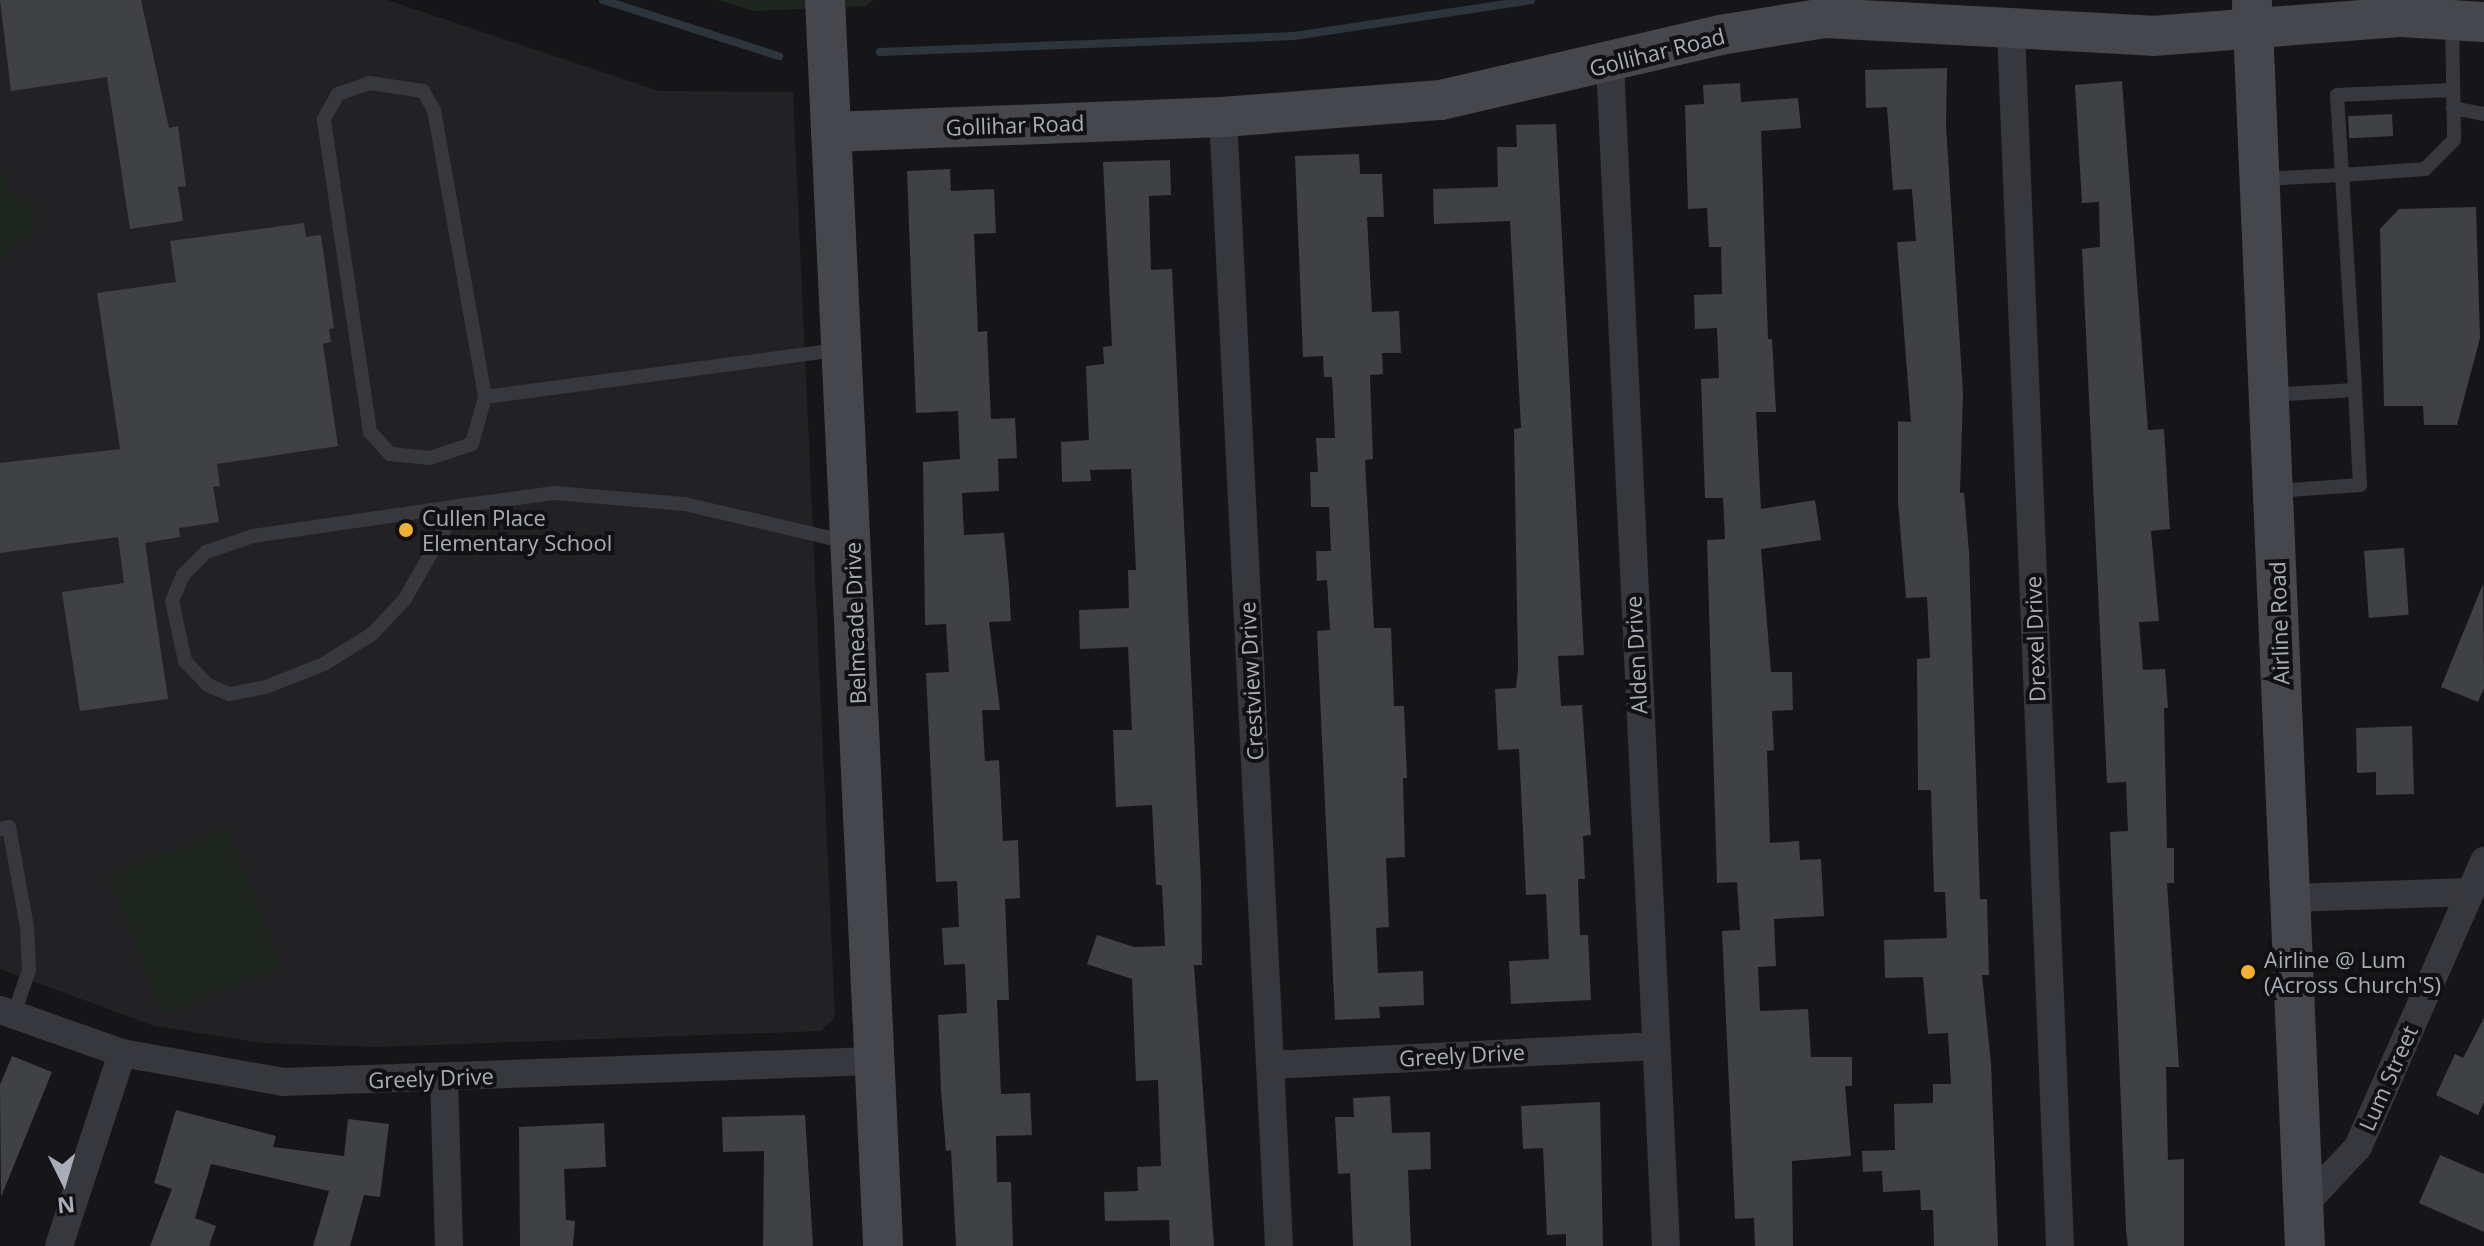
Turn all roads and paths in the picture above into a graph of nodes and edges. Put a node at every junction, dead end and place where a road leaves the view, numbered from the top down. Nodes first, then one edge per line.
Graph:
1 (825, 0) edge
2 (2253, 14) edge
3 (2468, 21) edge
4 (2011, 31) junction
5 (1610, 64) junction
6 (2453, 90) junction
7 (2453, 108) junction
8 (2484, 114) edge
9 (1223, 117) junction
10 (831, 132) junction
11 (2342, 175) junction
12 (2260, 179) junction
13 (843, 349) junction
14 (2355, 390) junction
15 (2269, 395) junction
16 (485, 397) junction
17 (2273, 491) junction
18 (458, 506) junction
19 (851, 543) junction
20 (0, 829) edge
21 (2484, 861) edge
22 (2470, 892) junction
23 (2290, 898) junction
24 (6, 1013) edge
25 (1653, 1046) junction
26 (122, 1053) junction
27 (873, 1061) junction
28 (1270, 1065) junction
29 (444, 1078) junction
30 (2303, 1206) junction
31 (59, 1246) edge
32 (449, 1246) edge
33 (883, 1246) edge
34 (1279, 1246) edge
35 (1666, 1246) edge
36 (2060, 1246) edge
37 (2305, 1246) edge

1 - 10 street, Belmeade Drive
2 - 3 street, Gollihar Road
2 - 4 street, Gollihar Road
2 - 12 street, Airline Road
3 - 6 lane
4 - 5 street, Gollihar Road
4 - 36 street, Drexel Drive
5 - 9 street, Gollihar Road
5 - 25 street, Alden Drive
6 - 7 lane
6 - 11 lane
7 - 8 lane
7 - 11 lane
9 - 10 street, Gollihar Road
9 - 28 street, Crestview Drive
10 - 13 street, Belmeade Drive
11 - 12 lane
11 - 14 lane
12 - 15 street, Airline Road
13 - 16 lane
13 - 19 street, Belmeade Drive
14 - 15 lane
14 - 17 lane
15 - 17 street, Airline Road
16 - 16 lane
17 - 23 street, Airline Road
18 - 18 lane
18 - 19 lane
19 - 27 street, Belmeade Drive
20 - 24 lane
21 - 22 street, Lum Street
22 - 23 street
22 - 30 street, Lum Street
23 - 30 street, Airline Road
24 - 26 street, Greely Drive
25 - 28 street, Greely Drive
25 - 35 street, Alden Drive
26 - 29 street, Greely Drive
26 - 31 street
27 - 29 street, Greely Drive
27 - 33 street, Belmeade Drive
28 - 34 street, Crestview Drive
29 - 32 street
30 - 37 street, Airline Road

